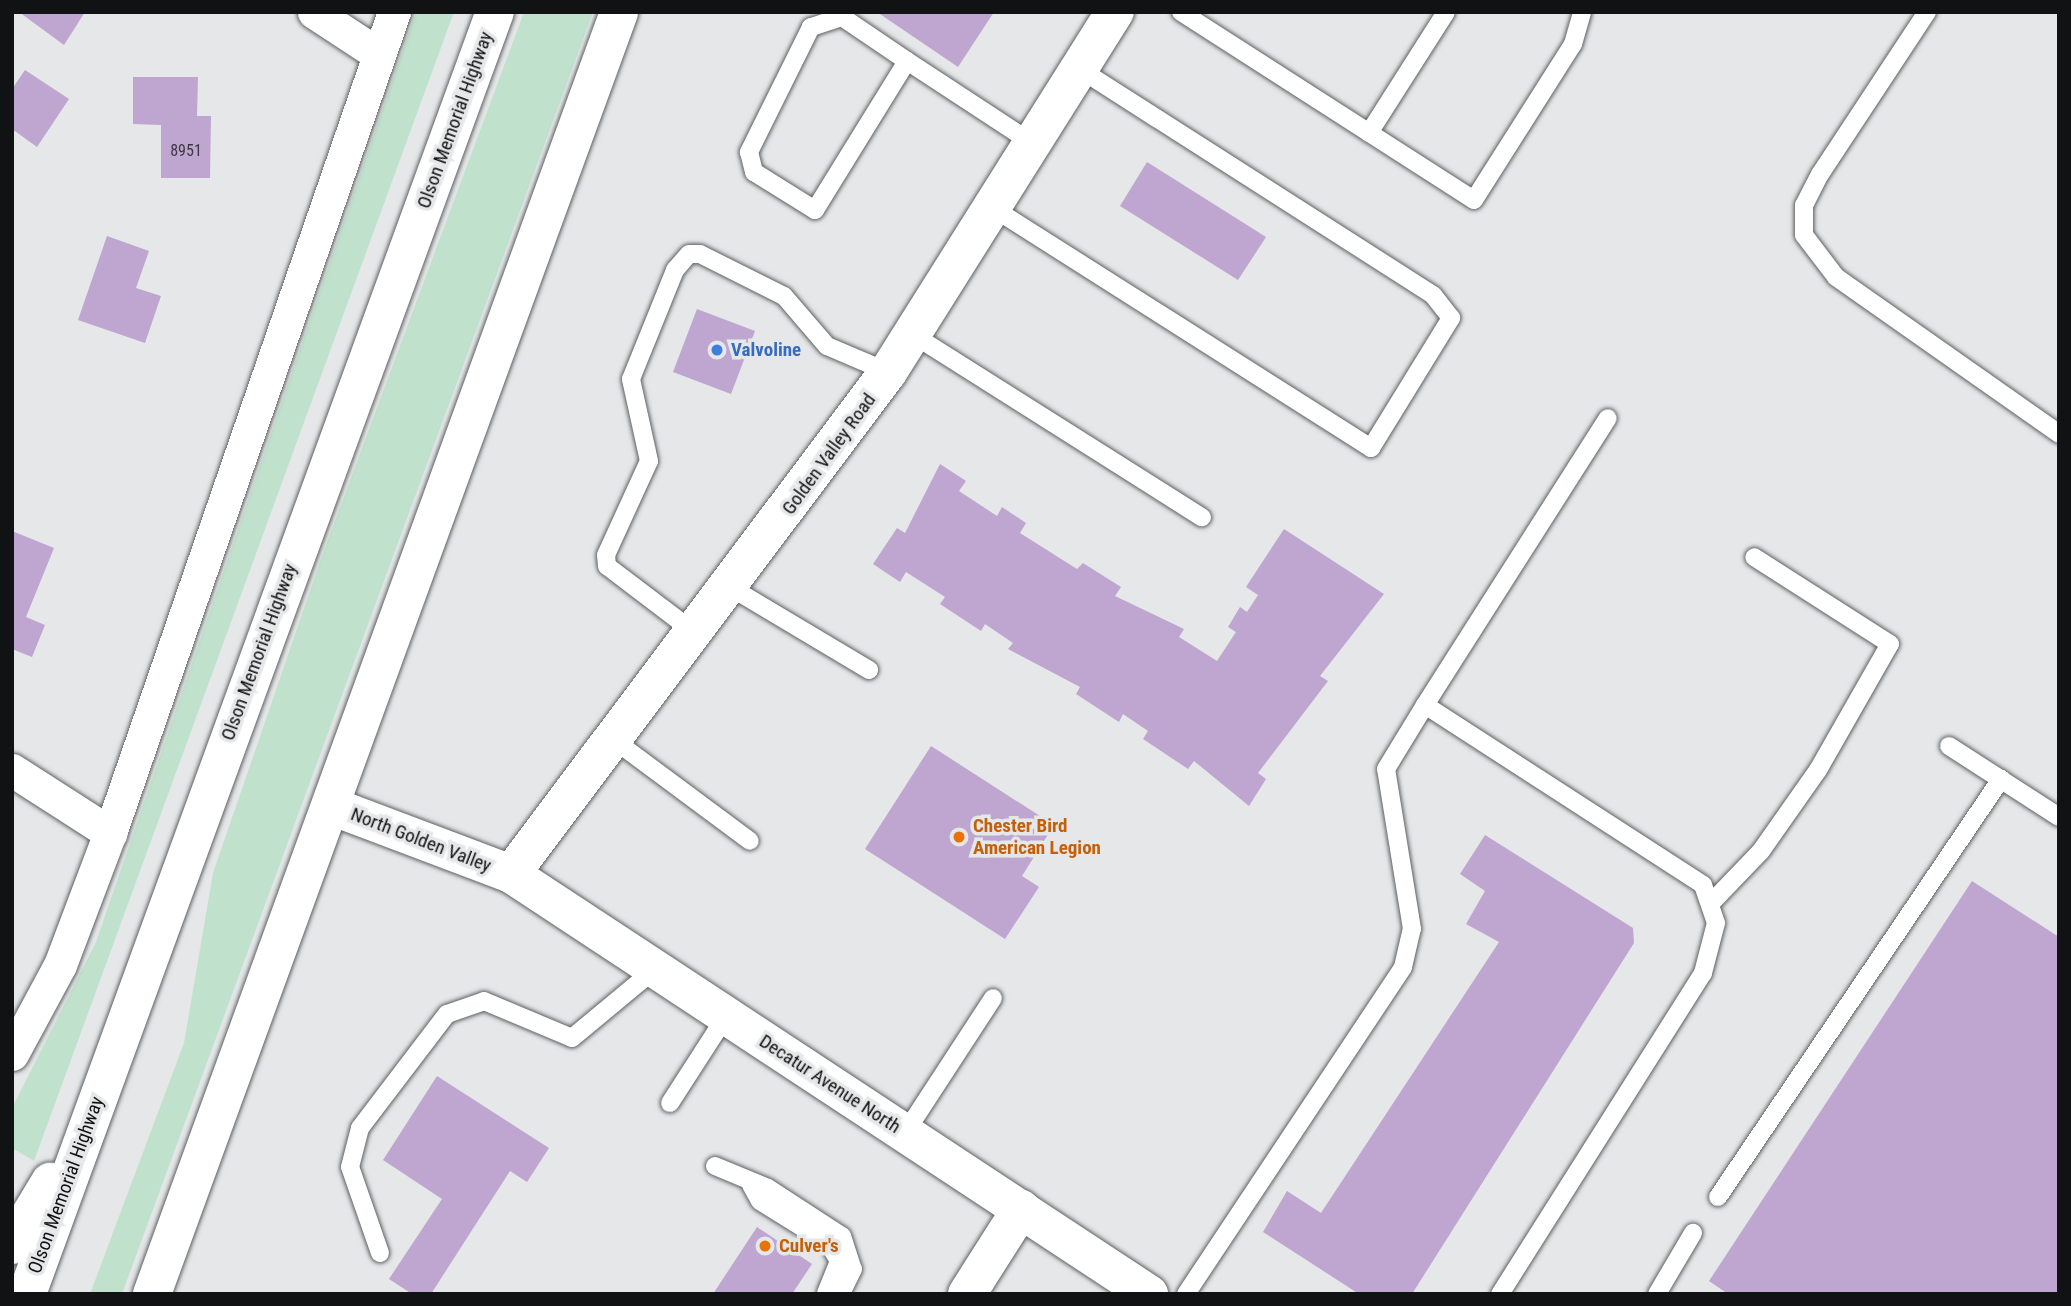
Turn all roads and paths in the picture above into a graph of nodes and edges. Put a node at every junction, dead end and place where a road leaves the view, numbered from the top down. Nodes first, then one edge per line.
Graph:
1 (314, 12) edge
2 (394, 12) edge
3 (495, 12) edge
4 (619, 12) edge
5 (1115, 12) edge
6 (1181, 12) edge
7 (1446, 12) edge
8 (1927, 12) edge
9 (1583, 13) edge
10 (378, 54) junction
11 (908, 61) junction
12 (1080, 69) junction
13 (1370, 133) junction
14 (1034, 144) junction
15 (993, 208) junction
16 (912, 334) junction
17 (888, 372) junction
18 (1608, 418) dead end
19 (2059, 434) edge
20 (1202, 517) dead end
21 (1754, 557) dead end
22 (730, 587) junction
23 (694, 632) junction
24 (869, 670) dead end
25 (1425, 705) junction
26 (610, 737) junction
27 (1949, 746) dead end
28 (12, 770) edge
29 (2007, 783) junction
30 (331, 806) junction
31 (2059, 817) edge
32 (110, 833) junction
33 (750, 841) dead end
34 (511, 874) junction
35 (1713, 901) junction
36 (655, 969) junction
37 (993, 998) dead end
38 (726, 1016) junction
39 (12, 1054) edge
40 (670, 1103) dead end
41 (92, 1112) junction
42 (905, 1133) junction
43 (715, 1166) dead end
44 (751, 1185) junction
45 (1718, 1197) dead end
46 (1021, 1209) junction
47 (1693, 1233) dead end
48 (12, 1245) edge
49 (380, 1254) dead end
50 (1135, 1290) edge
51 (27, 1294) edge
52 (152, 1294) edge
53 (825, 1294) edge
54 (841, 1294) edge
55 (967, 1294) edge
56 (1186, 1294) edge
57 (1500, 1294) edge
58 (1657, 1294) edge

1 - 10 street
2 - 10 street
3 - 41 main road, Olson Memorial Highway
4 - 30 main road
5 - 12 main road, Golden Valley Road
6 - 13 lane
7 - 13 lane
8 - 19 lane
9 - 13 lane
10 - 32 street
11 - 11 lane
11 - 14 lane
12 - 14 main road, Golden Valley Road
12 - 15 lane
14 - 15 main road, Golden Valley Road
15 - 16 main road, Golden Valley Road
16 - 17 main road, Golden Valley Road
16 - 20 lane
17 - 22 main road, Golden Valley Road
17 - 23 lane
18 - 25 lane
21 - 35 lane
22 - 23 main road, Golden Valley Road
22 - 24 lane
23 - 26 main road, Golden Valley Road
25 - 35 lane
25 - 56 lane
26 - 33 lane
26 - 34 main road, Golden Valley Road
27 - 29 lane
28 - 32 street
29 - 31 lane
29 - 45 lane
30 - 34 main road, North Golden Valley
30 - 52 main road
32 - 39 street
34 - 36 main road, Decatur Avenue North
35 - 57 lane
36 - 38 main road, Decatur Avenue North
36 - 49 lane
37 - 42 lane
38 - 40 lane
38 - 42 main road, Decatur Avenue North
41 - 48 main road
41 - 51 main road, Olson Memorial Highway
42 - 46 main road, Decatur Avenue North
43 - 44 lane
44 - 53 lane
44 - 54 lane
46 - 50 main road, Decatur Avenue North
46 - 55 main road
47 - 58 lane

